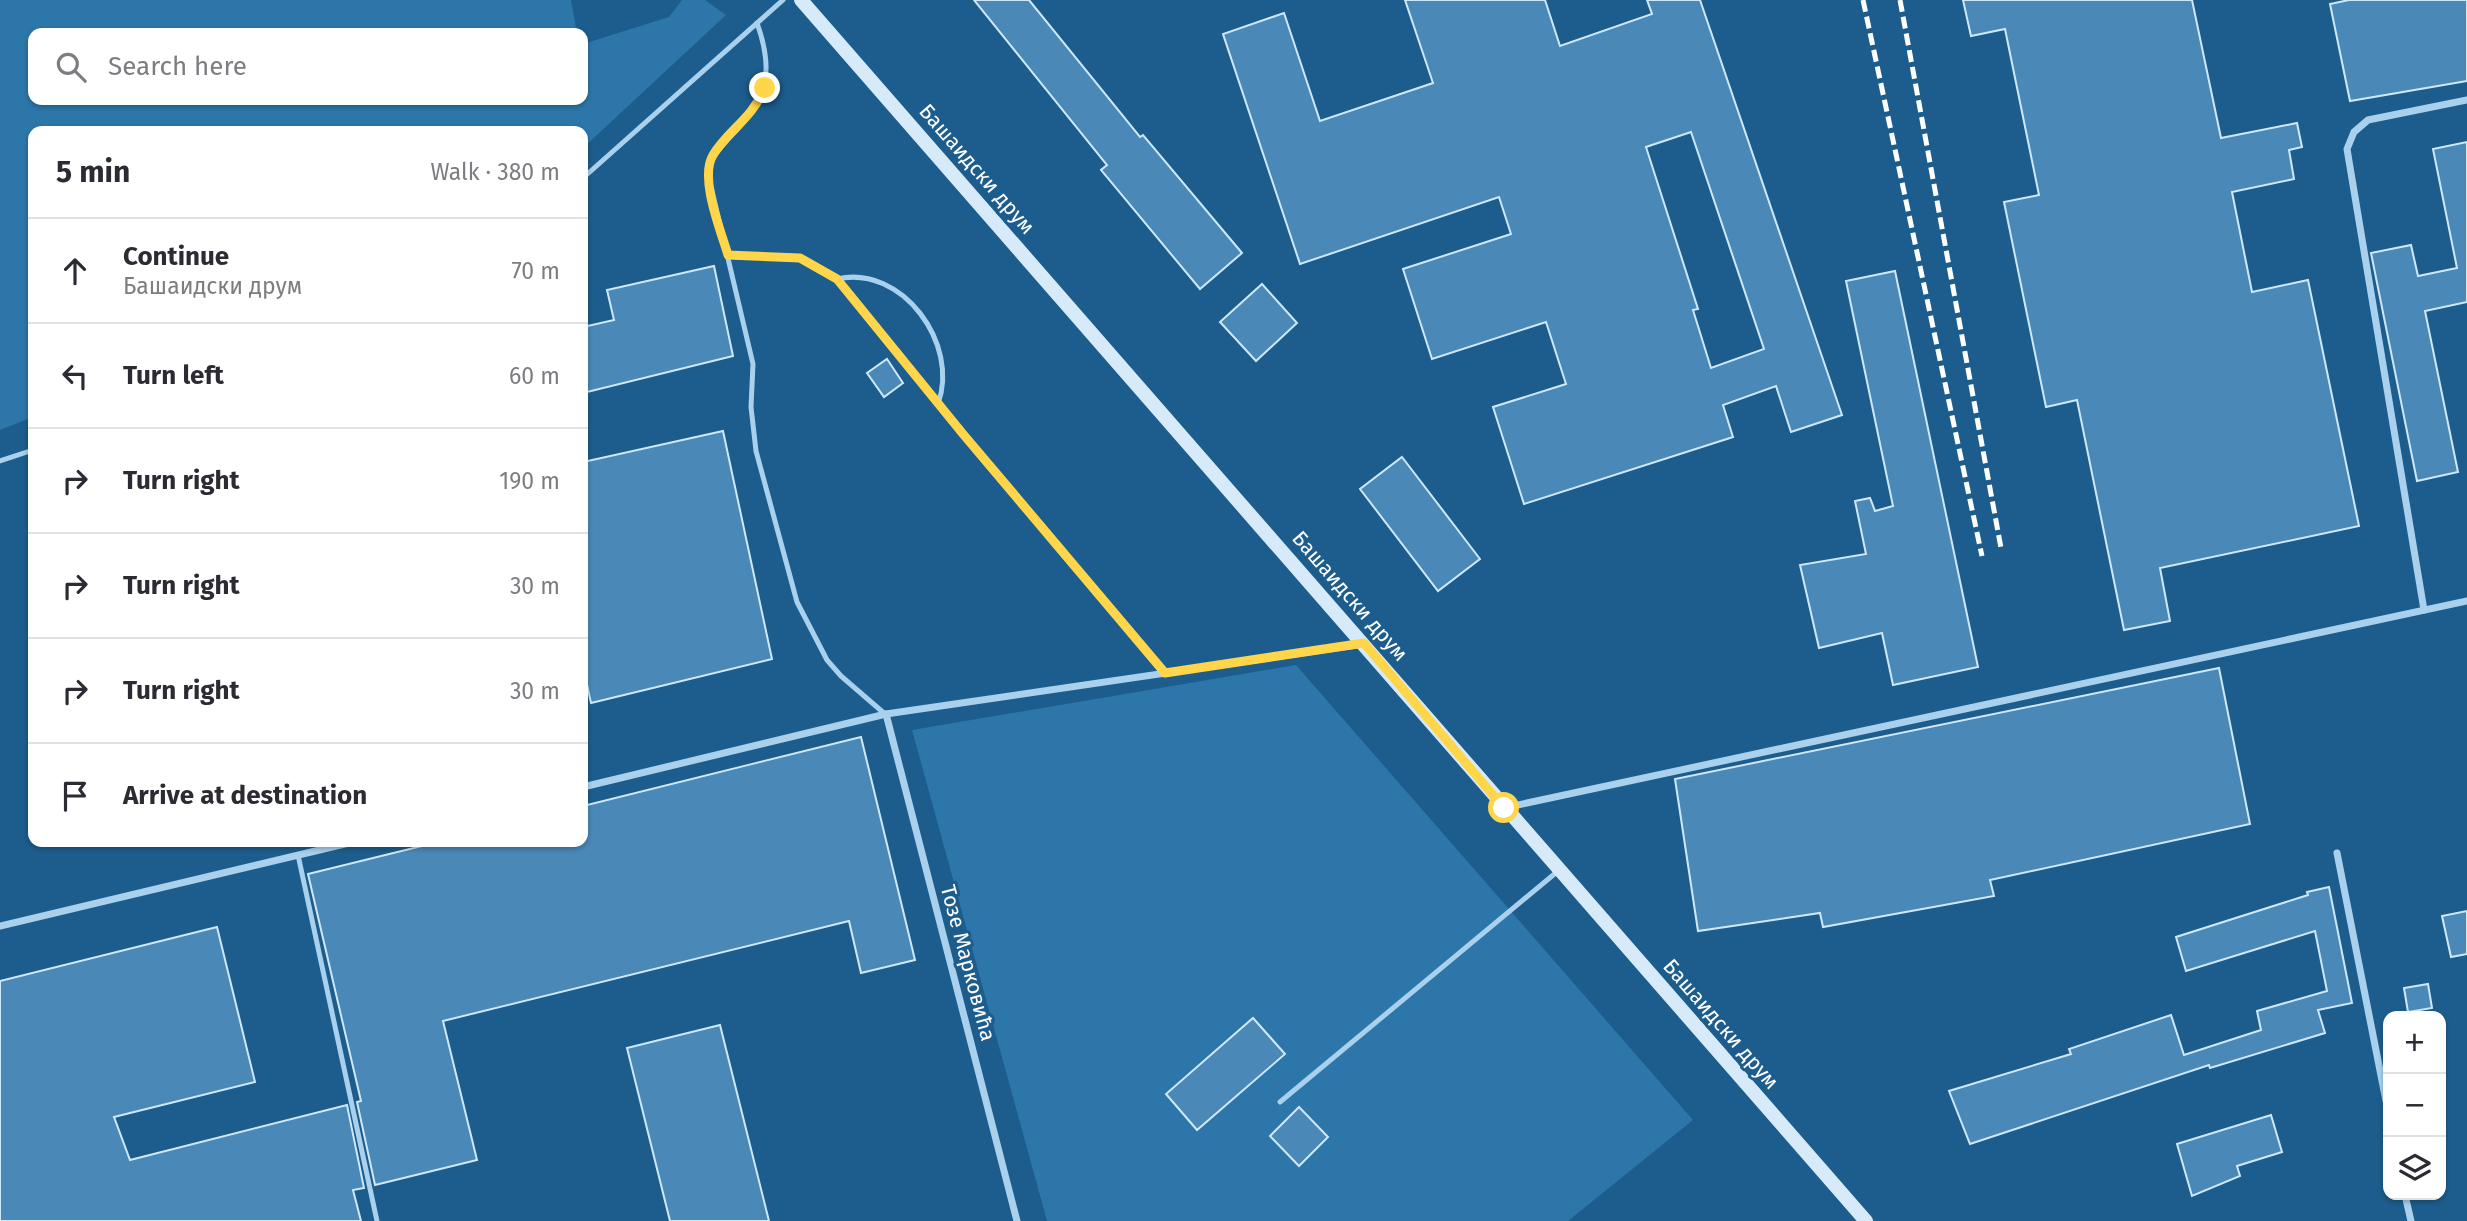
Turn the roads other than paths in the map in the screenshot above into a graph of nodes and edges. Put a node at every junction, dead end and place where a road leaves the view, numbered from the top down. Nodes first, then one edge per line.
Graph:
1 (783, 0) edge
2 (801, 0) edge
3 (758, 23) junction
4 (2467, 100) edge
5 (588, 174) edge
6 (728, 255) junction
7 (837, 279) junction
8 (938, 404) junction
9 (28, 452) edge
10 (0, 461) edge
11 (2467, 601) edge
12 (2424, 610) junction
13 (1364, 643) junction
14 (1165, 673) junction
15 (886, 714) junction
16 (588, 786) edge
17 (1504, 808) junction
18 (332, 847) edge
19 (2337, 853) dead end
20 (298, 855) junction
21 (1558, 871) junction
22 (0, 926) edge
23 (2383, 1086) edge
24 (1280, 1102) dead end
25 (2406, 1200) edge
26 (377, 1221) edge
27 (1017, 1221) edge
28 (1866, 1221) edge
29 (2411, 1221) edge

1 - 3 lane
2 - 13 street, Башаидски друм
3 - 5 lane
3 - 6 lane
4 - 12 street
6 - 7 lane
6 - 15 lane
7 - 8 lane
7 - 8 lane
8 - 14 lane
9 - 10 lane
11 - 12 street
12 - 17 street
13 - 14 street
13 - 17 street, Башаидски друм
14 - 15 street
15 - 16 street
15 - 27 street, Тозе Марковића
17 - 21 street, Башаидски друм
18 - 20 street
19 - 23 street
20 - 22 street
20 - 26 lane
21 - 24 lane
21 - 28 street, Башаидски друм
25 - 29 street

